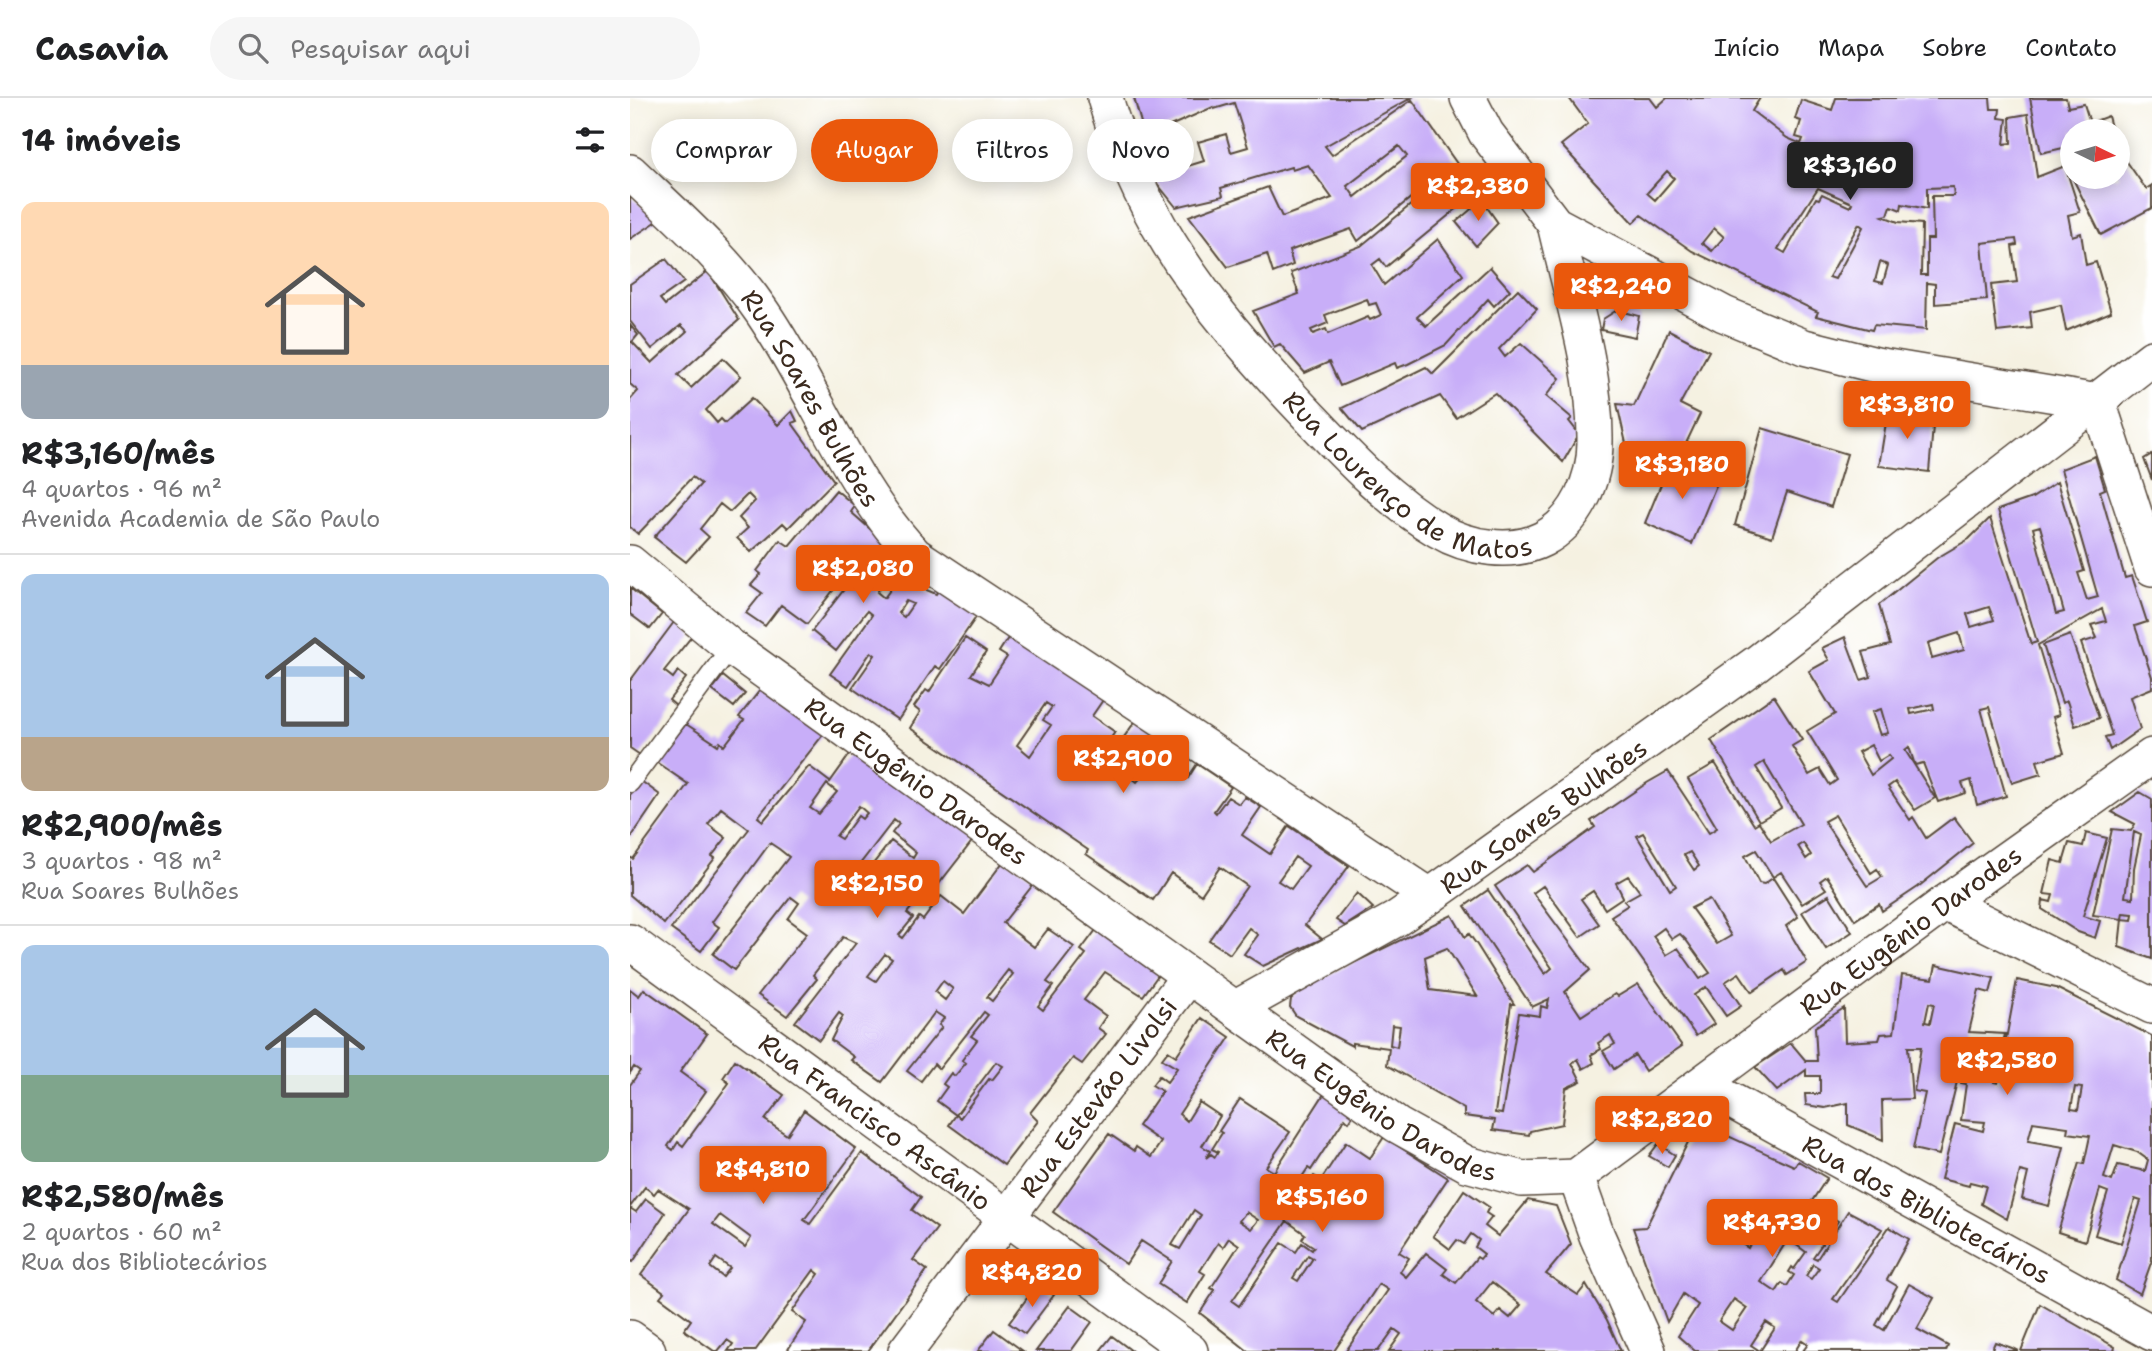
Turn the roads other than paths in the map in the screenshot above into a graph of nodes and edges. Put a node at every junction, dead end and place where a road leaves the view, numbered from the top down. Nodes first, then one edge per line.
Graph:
1 (1105, 98) edge
2 (1468, 98) edge
3 (630, 172) edge
4 (1555, 224) junction
5 (2152, 358) edge
6 (2098, 402) junction
7 (630, 563) edge
8 (2152, 568) edge
9 (731, 647) junction
10 (2152, 756) edge
11 (630, 783) edge
12 (1430, 897) junction
13 (1945, 903) junction
14 (630, 942) edge
15 (1189, 976) junction
16 (2152, 1006) edge
17 (1236, 1008) junction
18 (1703, 1085) junction
19 (1576, 1177) junction
20 (1007, 1218) junction
21 (2152, 1333) edge
22 (630, 1338) edge
23 (648, 1351) edge
24 (906, 1351) edge
25 (1189, 1351) edge
26 (1648, 1351) edge

1 - 4 street, Rua Lourenço de Matos
2 - 4 street
3 - 12 street, Rua Soares Bulhões
4 - 6 street
5 - 6 street, Rua Soares Bulhões
6 - 8 street
6 - 12 street, Rua Soares Bulhões
7 - 9 street, Rua Eugênio Darodes
9 - 11 lane
9 - 15 street, Rua Eugênio Darodes
10 - 13 street, Rua Eugênio Darodes
12 - 17 street
13 - 16 street
13 - 18 street, Rua Eugênio Darodes
14 - 20 street, Rua Francisco Ascânio
15 - 17 street, Rua Eugênio Darodes
15 - 20 street, Rua Estevão Livolsi
17 - 19 street, Rua Eugênio Darodes
18 - 19 street, Rua Eugênio Darodes
18 - 21 street, Rua dos Bibliotecários
19 - 26 street
20 - 24 street, Rua Estevão Livolsi
20 - 25 street, Rua Francisco Ascânio
22 - 23 street

